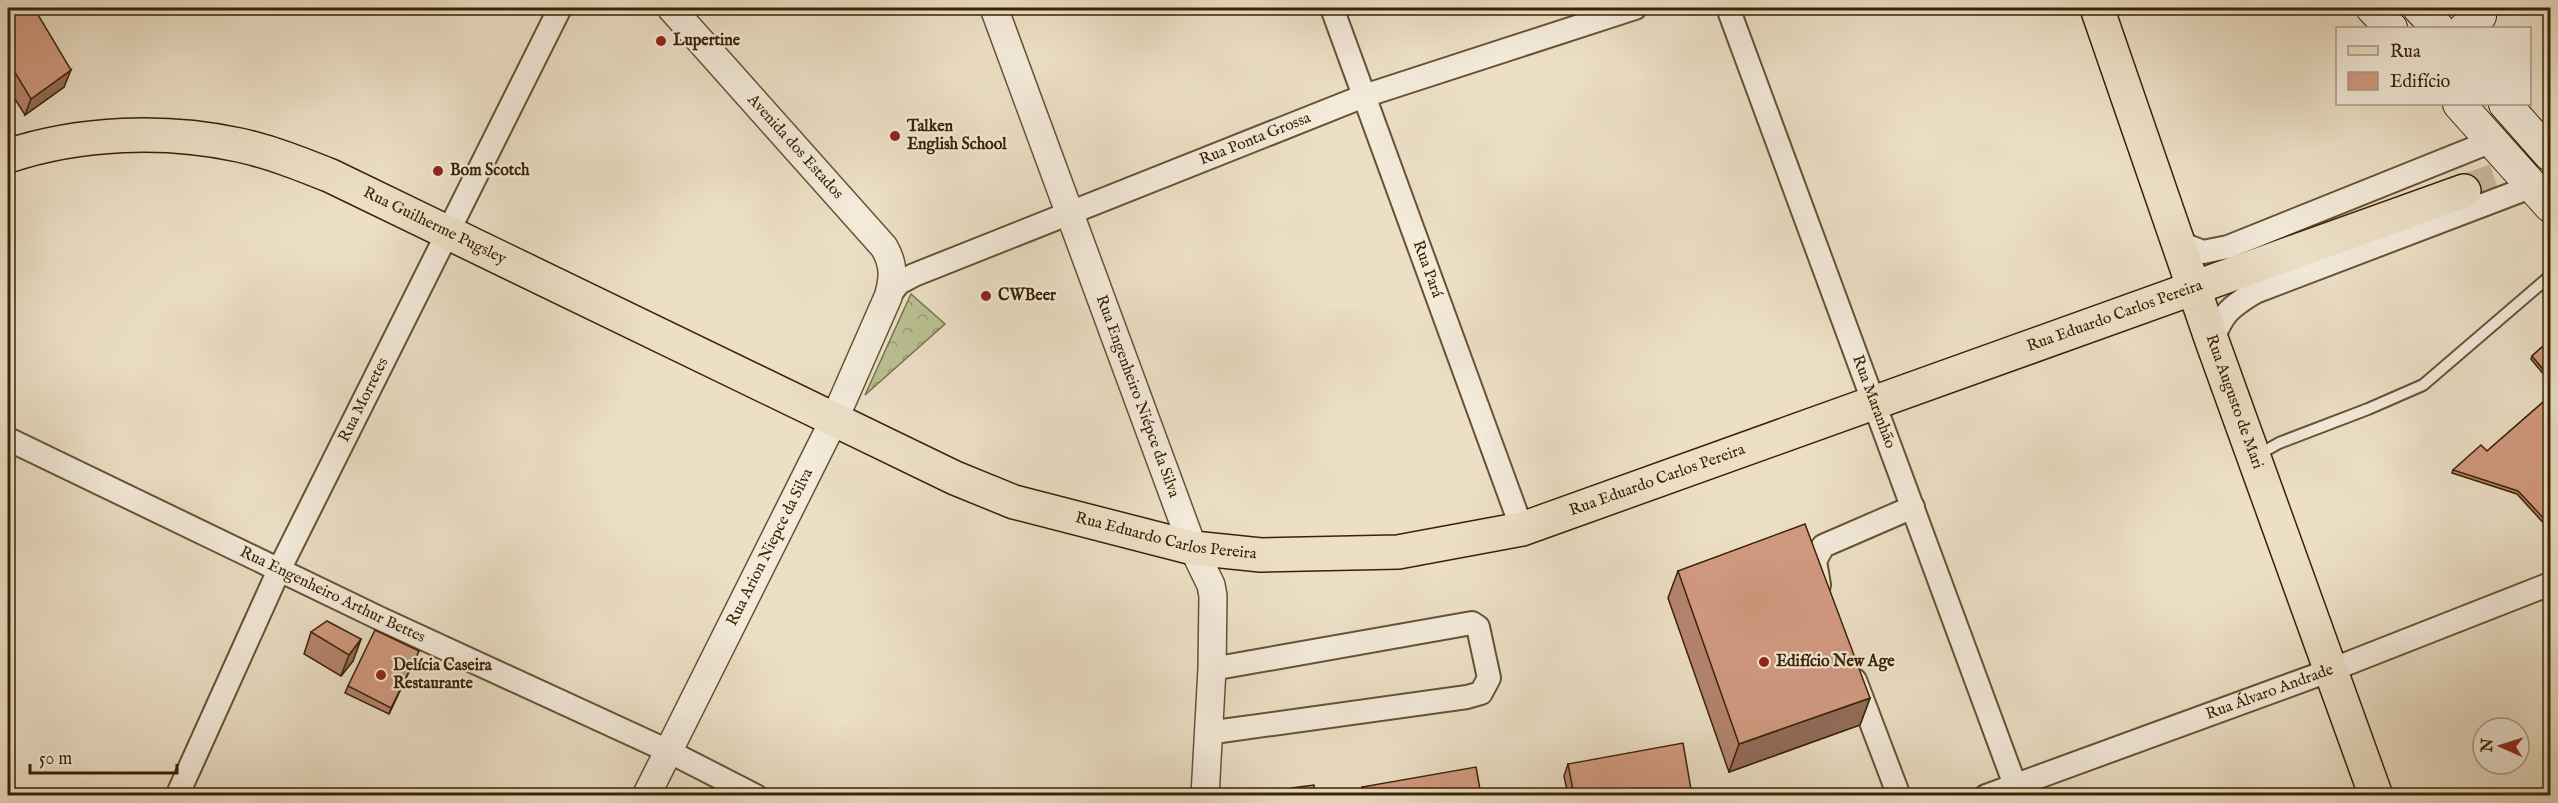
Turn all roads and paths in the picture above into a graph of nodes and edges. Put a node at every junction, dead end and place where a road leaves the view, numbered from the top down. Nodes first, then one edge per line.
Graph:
1 (560, 8) edge
2 (671, 8) edge
3 (994, 8) edge
4 (1332, 8) edge
5 (1635, 8) edge
6 (1728, 8) edge
7 (2097, 8) edge
8 (2372, 8) edge
9 (2419, 8) edge
10 (2390, 27) edge
11 (2437, 27) edge
12 (1364, 96) junction
13 (2459, 105) edge
14 (2513, 109) edge
15 (2492, 141) junction
16 (2550, 154) edge
17 (8, 156) edge
18 (2464, 191) tunnel mouth
19 (2542, 196) edge
20 (1069, 212) junction
21 (448, 232) junction
22 (2180, 243) junction
23 (2550, 279) edge
24 (2196, 287) junction
25 (888, 297) junction
26 (2212, 341) junction
27 (1874, 402) junction
28 (834, 420) junction
29 (8, 439) edge
30 (2256, 456) junction
31 (1912, 507) junction
32 (1522, 529) junction
33 (1193, 548) junction
34 (279, 570) junction
35 (2550, 585) edge
36 (1826, 603) edge
37 (1846, 657) edge
38 (1212, 669) junction
39 (2331, 670) junction
40 (1207, 733) junction
41 (668, 751) junction
42 (2017, 790) edge
43 (177, 795) edge
44 (646, 795) edge
45 (756, 795) edge
46 (1205, 795) edge
47 (1899, 795) edge
48 (1986, 795) edge
49 (2376, 795) edge

1 - 21 street, Rua Morretes
2 - 25 street, Avenida dos Estados
3 - 20 street, Rua Engenheiro Niépce da Silva
4 - 12 street, Rua Pará
5 - 12 street, Rua Ponta Grossa
6 - 27 street, Rua Maranhão
7 - 22 main road, Rua Augusto de Mari
8 - 10 main road
9 - 11 main road
12 - 20 street, Rua Ponta Grossa
12 - 32 street, Rua Pará
13 - 15 main road
14 - 16 main road
15 - 19 main road
15 - 22 street, Rua Eduardo Carlos Pereira
17 - 21 main road, Rua Guilherme Pugsley
18 - 24 main road, Rua Eduardo Carlos Pereira
19 - 26 street
20 - 25 street, Rua Ponta Grossa
20 - 33 street, Rua Engenheiro Niépce da Silva
21 - 28 main road, Rua Guilherme Pugsley
21 - 34 street, Rua Morretes
22 - 24 main road, Rua Augusto de Mari
23 - 30 lane
24 - 26 main road, Rua Augusto de Mari
24 - 27 main road, Rua Eduardo Carlos Pereira
25 - 28 street, Rua Arion Niepce da Silva
26 - 30 main road, Rua Augusto de Mari
27 - 31 street, Rua Maranhão
27 - 32 main road, Rua Eduardo Carlos Pereira
28 - 33 main road, Rua Eduardo Carlos Pereira
28 - 41 street, Rua Arion Niepce da Silva
29 - 34 street, Rua Engenheiro Arthur Bettes
30 - 39 main road, Rua Augusto de Mari
31 - 36 street
31 - 42 street, Rua Maranhão
32 - 33 main road, Rua Eduardo Carlos Pereira
33 - 38 street, Rua Engenheiro Niépce da Silva
34 - 41 street, Rua Engenheiro Arthur Bettes
34 - 43 street, Rua Morretes
35 - 39 street, Rua Álvaro Andrade
37 - 47 street
38 - 40 street, Rua Engenheiro Niépce da Silva
38 - 40 street
39 - 42 street, Rua Álvaro Andrade
39 - 49 main road, Rua Augusto de Mari
40 - 46 street, Rua Engenheiro Niépce da Silva
41 - 44 street, Rua Arion Niepce da Silva
41 - 45 street, Rua Engenheiro Arthur Bettes
42 - 48 street, Rua Álvaro Andrade

